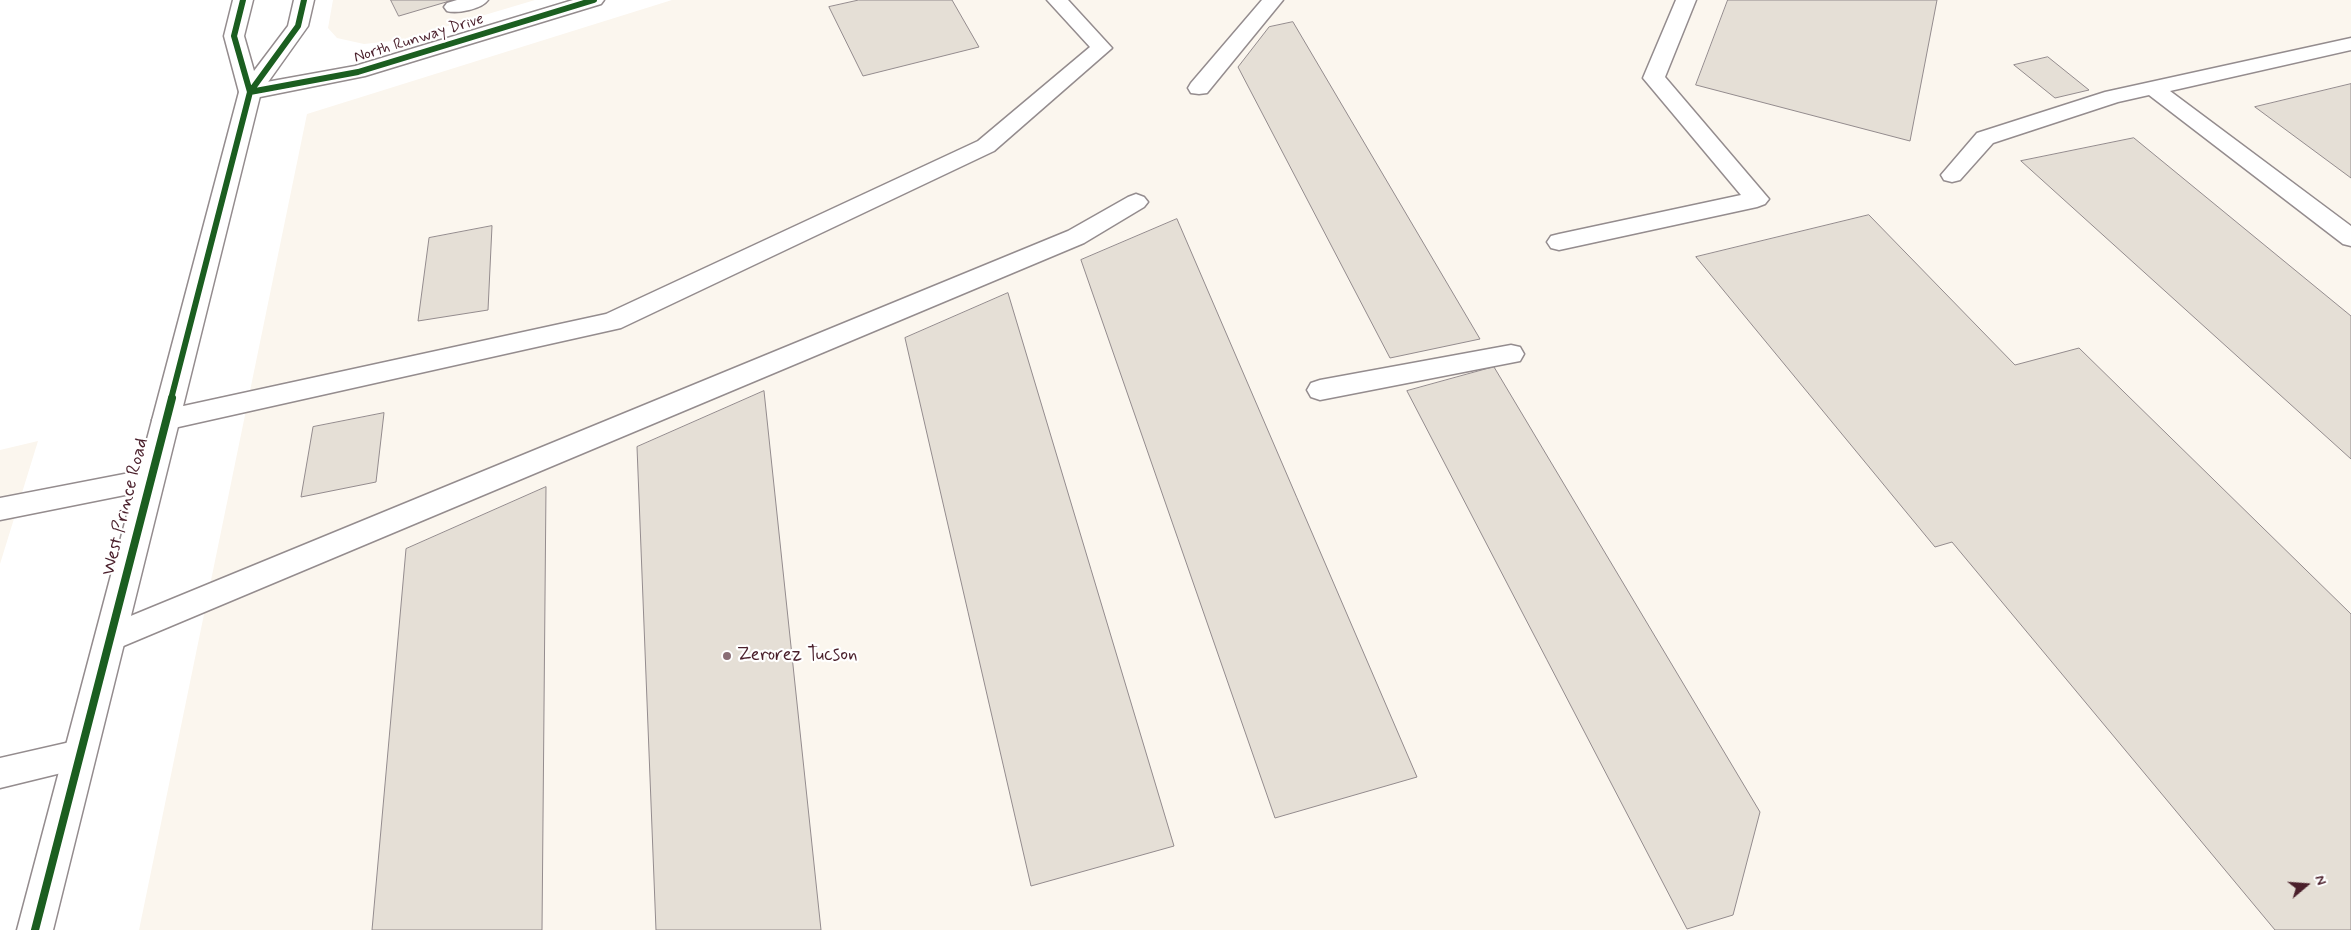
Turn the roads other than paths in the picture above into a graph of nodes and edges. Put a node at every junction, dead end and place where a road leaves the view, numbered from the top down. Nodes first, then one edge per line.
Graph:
1 (243, 0) edge
2 (478, 0) edge
3 (594, 0) edge
4 (1057, 0) edge
5 (1273, 0) edge
6 (1686, 0) edge
7 (307, 1) edge
8 (454, 7) dead end
9 (2351, 44) edge
10 (1199, 88) dead end
11 (2154, 88) junction
12 (250, 92) junction
13 (1952, 175) dead end
14 (1136, 202) dead end
15 (2351, 238) edge
16 (1559, 242) dead end
17 (1512, 354) dead end
18 (1320, 390) dead end
19 (165, 420) junction
20 (150, 480) junction
21 (0, 509) edge
22 (110, 638) junction
23 (79, 755) junction
24 (0, 773) edge
25 (35, 930) edge

1 - 12 main road
2 - 8 main road
3 - 12 main road, North Runway Drive
4 - 19 main road
5 - 10 main road
6 - 16 main road
7 - 12 main road, West Prince Road
9 - 11 main road
11 - 13 main road
11 - 15 main road
12 - 19 main road, West Prince Road
14 - 22 main road
17 - 18 main road
19 - 20 main road, West Prince Road
20 - 21 main road
20 - 22 main road, West Prince Road
22 - 23 main road, West Prince Road
23 - 24 main road
23 - 25 main road, West Prince Road

